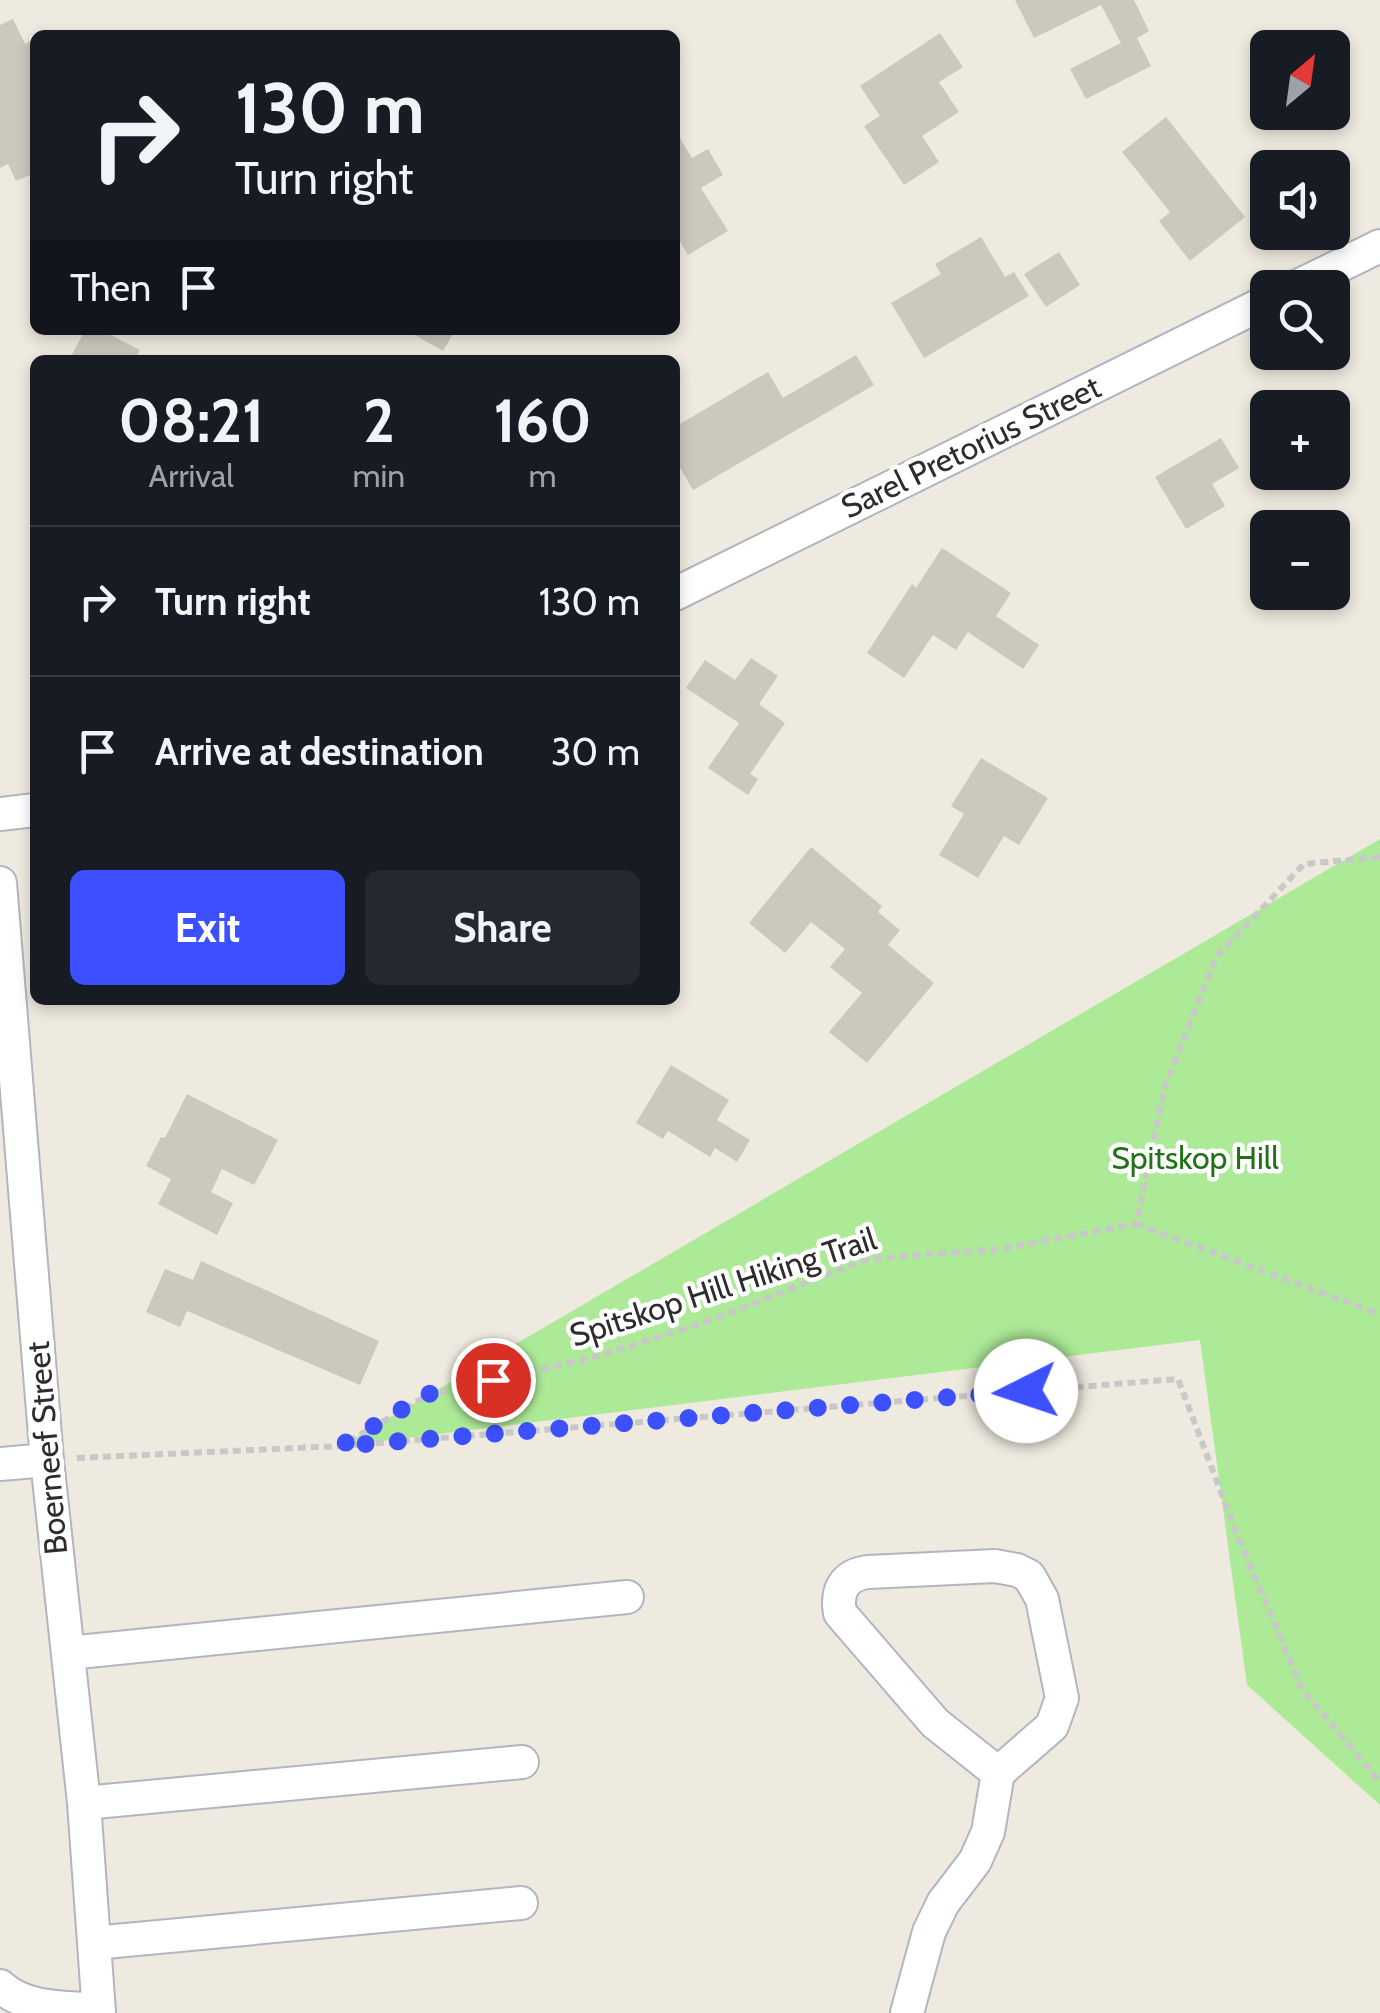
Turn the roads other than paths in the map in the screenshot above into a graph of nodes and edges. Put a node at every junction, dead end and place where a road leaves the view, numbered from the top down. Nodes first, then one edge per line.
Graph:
1 (1380, 246) edge
2 (1331, 270) edge
3 (1250, 310) edge
4 (680, 592) edge
5 (30, 811) edge
6 (0, 814) edge
7 (0, 884) edge
8 (47, 1460) junction
9 (0, 1464) edge
10 (626, 1597) dead end
11 (68, 1652) junction
12 (522, 1762) dead end
13 (998, 1773) junction
14 (84, 1803) junction
15 (521, 1903) dead end
16 (94, 1943) junction
17 (0, 1986) edge
18 (99, 2012) edge
19 (908, 2013) edge

1 - 2 street
3 - 4 street, Sarel Pretorius Street
5 - 6 street
7 - 8 street, Boerneef Street
8 - 9 street
8 - 11 street, Boerneef Street
10 - 11 street
11 - 14 street, Boerneef Street
12 - 14 street
13 - 13 street
13 - 19 street
14 - 16 street, Boerneef Street
15 - 16 street
16 - 18 street, Boerneef Street
17 - 18 street

